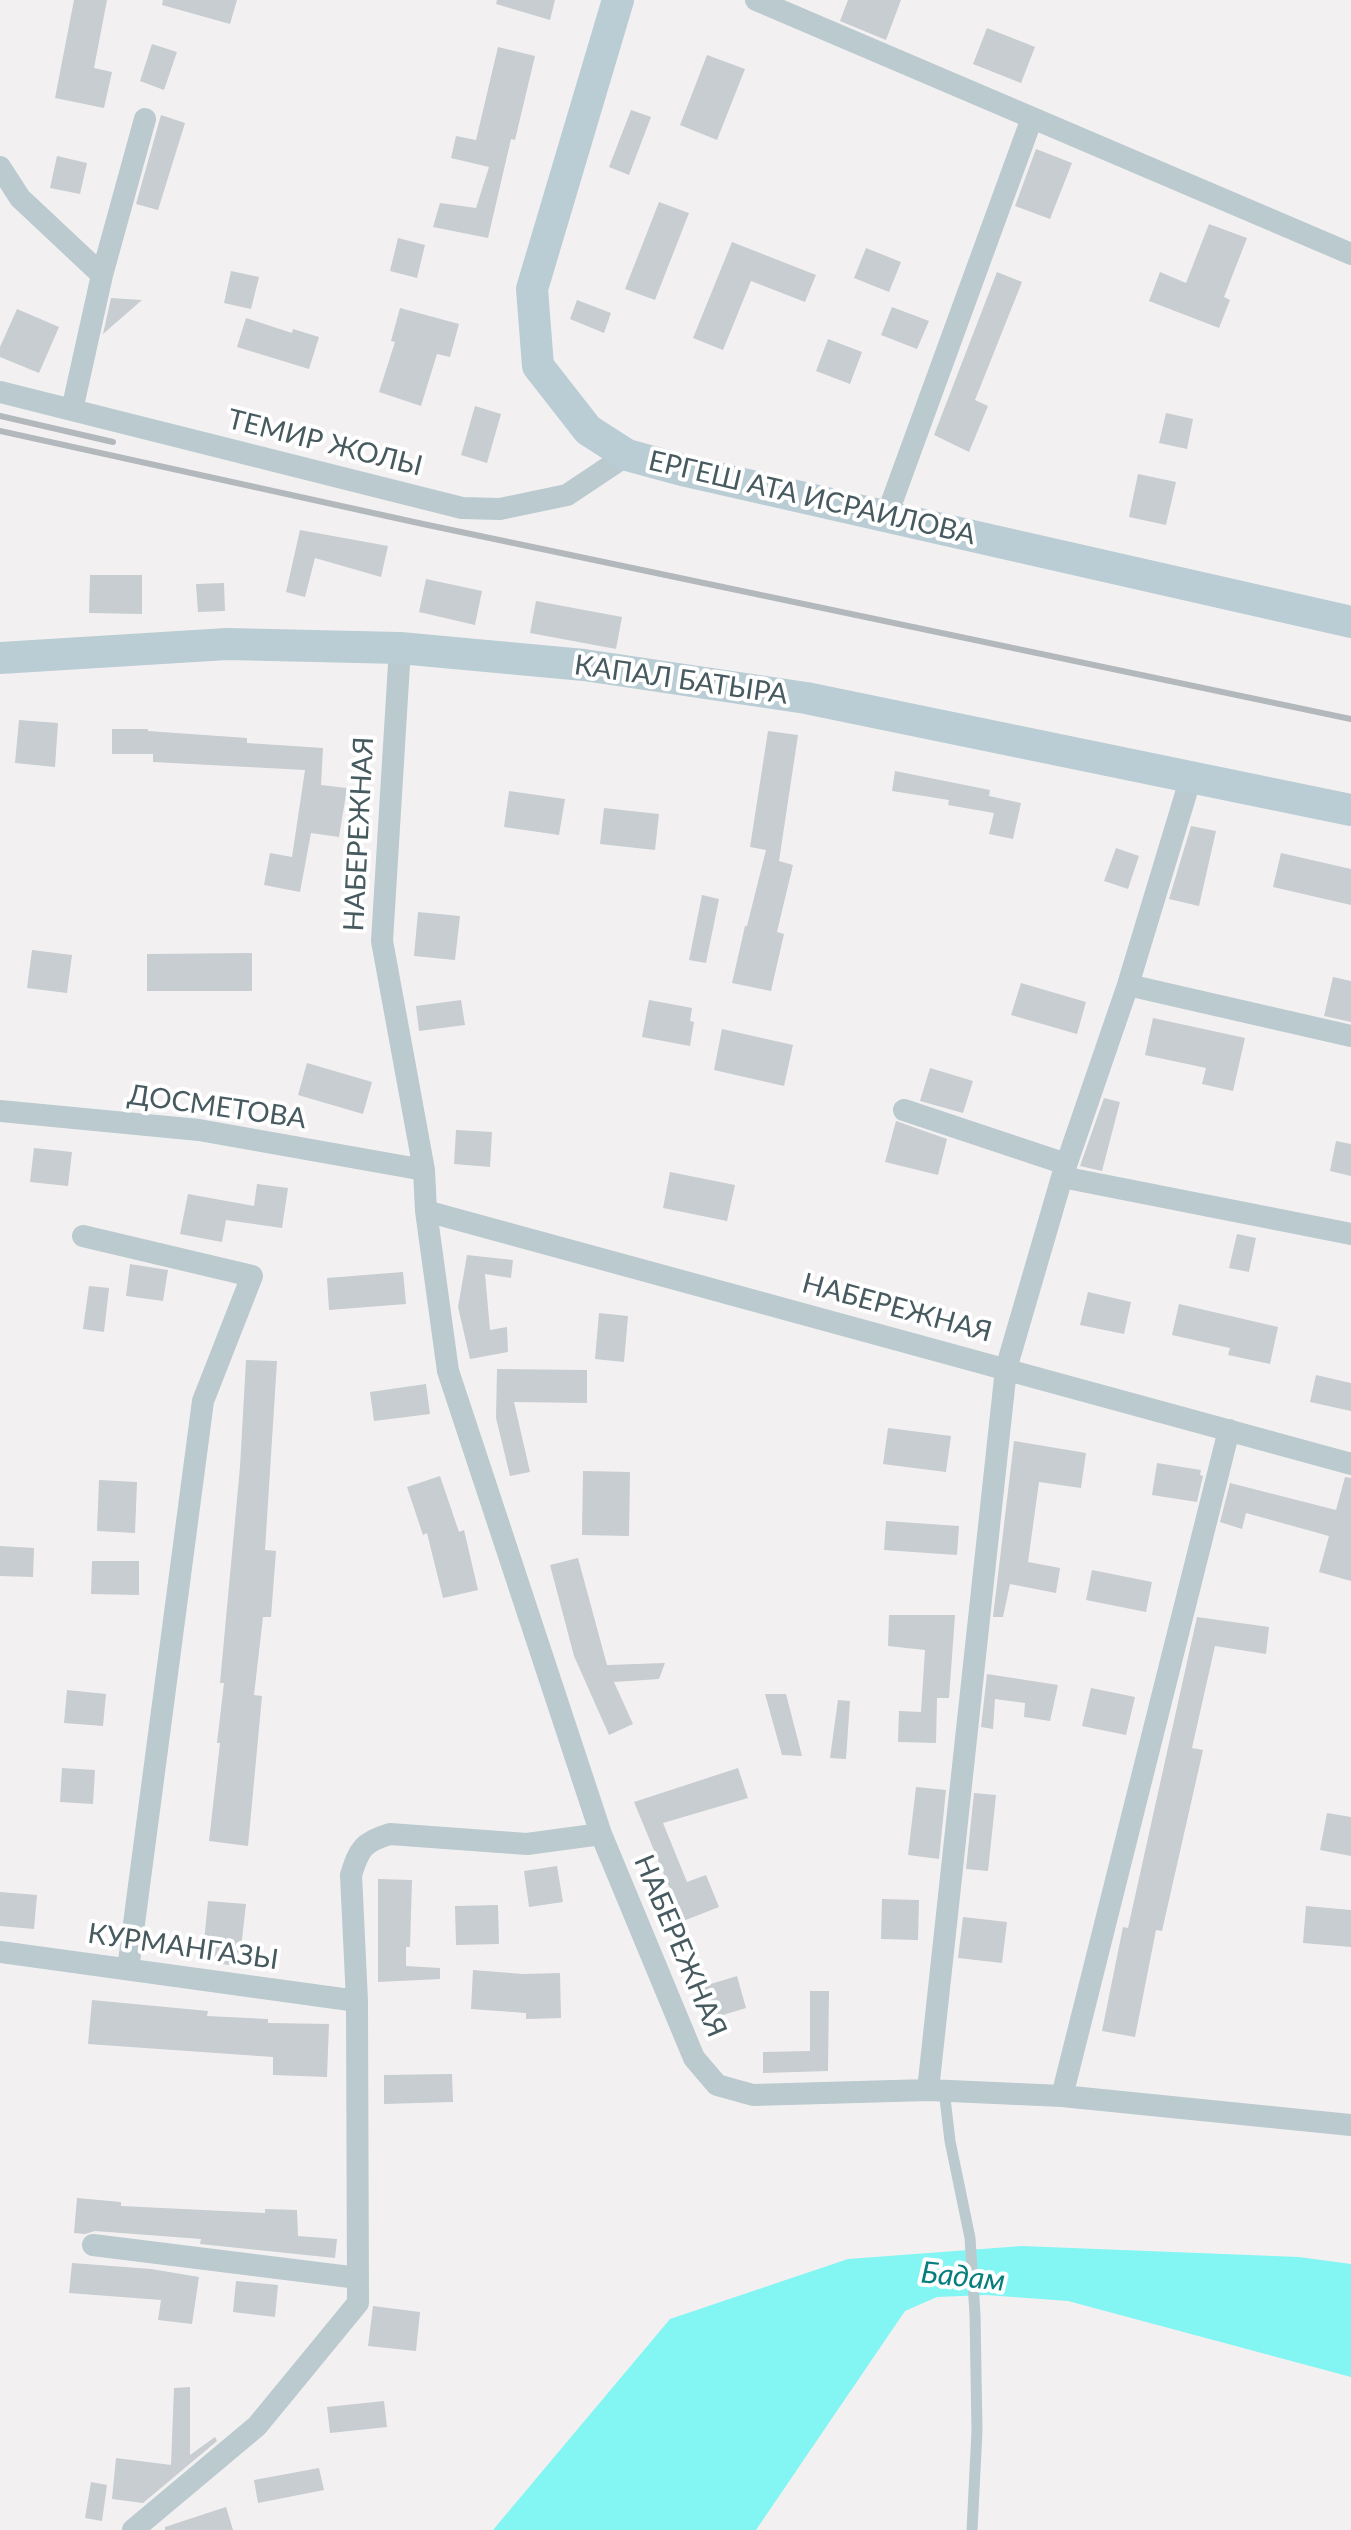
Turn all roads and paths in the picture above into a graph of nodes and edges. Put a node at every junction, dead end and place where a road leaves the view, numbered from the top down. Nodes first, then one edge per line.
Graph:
1 (618, 0) edge
2 (756, 0) edge
3 (1032, 118) junction
4 (145, 119) dead end
5 (0, 167) edge
6 (1351, 254) edge
7 (102, 275) junction
8 (0, 392) edge
9 (72, 410) junction
10 (627, 455) junction
11 (887, 515) junction
12 (1351, 622) edge
13 (400, 648) junction
14 (0, 658) edge
15 (1191, 777) junction
16 (1351, 810) edge
17 (1128, 985) junction
18 (1351, 1036) edge
19 (904, 1110) dead end
20 (0, 1111) edge
21 (424, 1170) junction
22 (1064, 1170) junction
23 (426, 1211) junction
24 (1351, 1234) edge
25 (83, 1236) dead end
26 (1006, 1369) junction
27 (1229, 1430) junction
28 (1351, 1464) edge
29 (601, 1834) junction
30 (0, 1952) edge
31 (128, 1969) junction
32 (357, 2001) junction
33 (936, 2090) junction
34 (1062, 2096) junction
35 (1351, 2125) edge
36 (93, 2245) dead end
37 (358, 2278) junction
38 (133, 2530) edge
39 (972, 2530) edge

1 - 10 main road, ЕРГЕШ АТА ИСРАИЛОВА
2 - 3 street
3 - 6 street
3 - 11 street
4 - 7 street
5 - 7 street
7 - 9 street
8 - 9 street, ТЕМИР ЖОЛЫ
9 - 10 street, ТЕМИР ЖОЛЫ
10 - 11 main road, ЕРГЕШ АТА ИСРАИЛОВА
11 - 12 main road, ЕРГЕШ АТА ИСРАИЛОВА
13 - 14 main road, КАПАЛ БАТЫРА
13 - 15 main road, КАПАЛ БАТЫРА
13 - 21 street, НАБЕРЕЖНАЯ
15 - 16 main road, КАПАЛ БАТЫРА
15 - 17 street
17 - 18 street
17 - 22 street
19 - 22 street
20 - 21 street, ДОСМЕТОВА
21 - 23 street, НАБЕРЕЖНАЯ
22 - 24 street
22 - 26 street
23 - 26 street, НАБЕРЕЖНАЯ
23 - 29 street, НАБЕРЕЖНАЯ
25 - 31 street
26 - 27 street, НАБЕРЕЖНАЯ
26 - 33 street
27 - 28 street, НАБЕРЕЖНАЯ
27 - 34 street
29 - 32 street
29 - 33 street, НАБЕРЕЖНАЯ
30 - 31 street, КУРМАНГАЗЫ
31 - 32 street, КУРМАНГАЗЫ
32 - 37 street
33 - 34 street, НАБЕРЕЖНАЯ
33 - 39 lane
34 - 35 street, НАБЕРЕЖНАЯ
36 - 37 street
37 - 38 street

